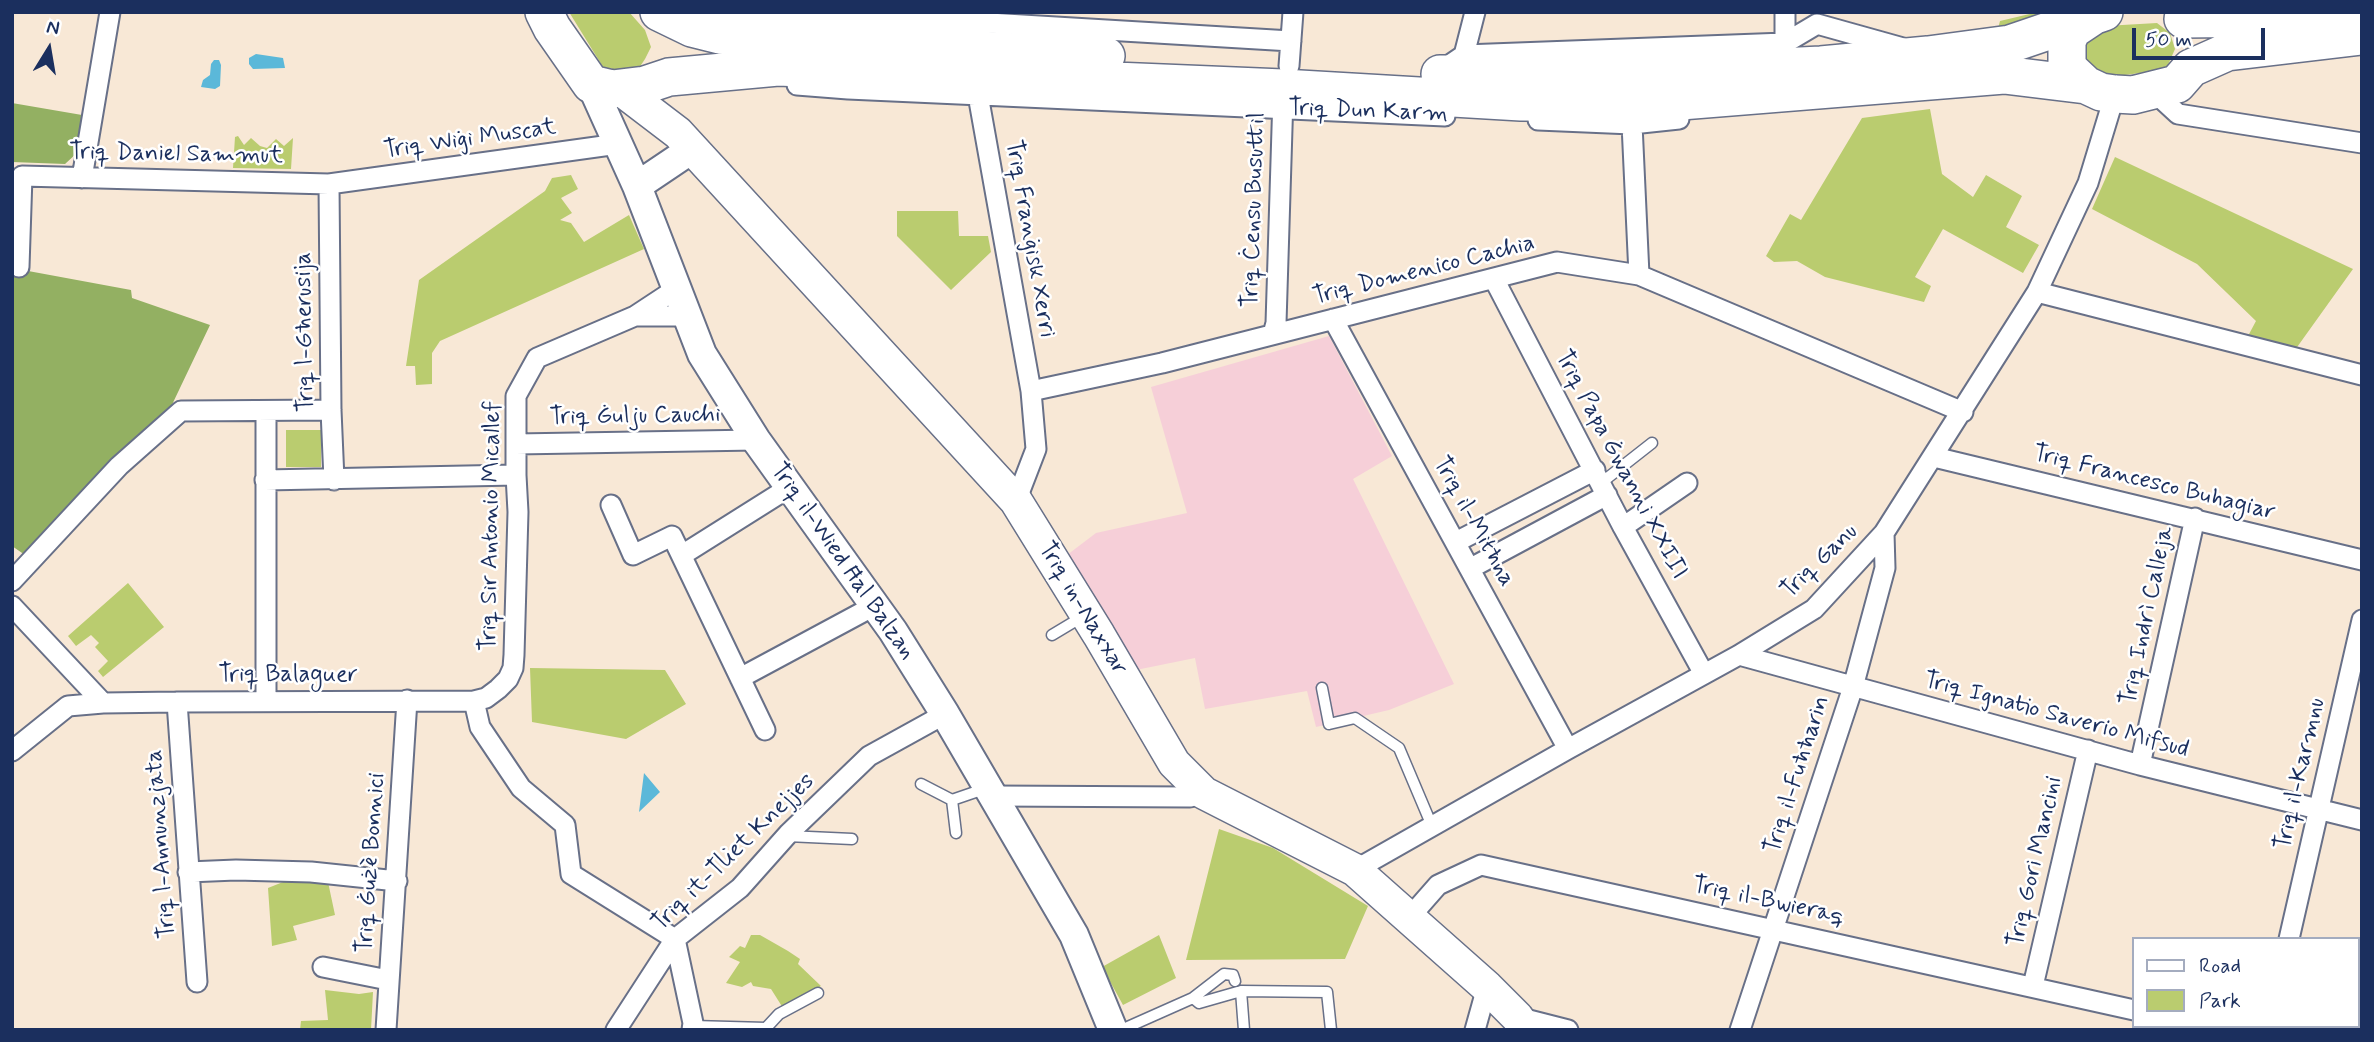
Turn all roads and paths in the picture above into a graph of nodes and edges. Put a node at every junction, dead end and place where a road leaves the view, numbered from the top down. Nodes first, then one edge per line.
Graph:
1 (110, 12) edge
2 (657, 12) edge
3 (683, 12) edge
4 (699, 12) edge
5 (1293, 12) edge
6 (1475, 12) edge
7 (1785, 12) edge
8 (2361, 12) edge
9 (543, 13) edge
10 (2099, 14) edge
11 (799, 15) edge
12 (2179, 15) edge
13 (1819, 18) edge
14 (1112, 21) edge
15 (972, 28) edge
16 (729, 36) junction
17 (2362, 36) edge
18 (1785, 43) junction
19 (1928, 55) junction
20 (1450, 64) junction
21 (2191, 68) junction
22 (728, 73) junction
23 (2004, 75) junction
24 (1286, 76) junction
25 (669, 77) junction
26 (605, 86) junction
27 (2101, 89) junction
28 (2153, 91) junction
29 (978, 95) junction
30 (1632, 124) junction
31 (685, 141) junction
32 (618, 144) junction
33 (2362, 144) edge
34 (82, 178) junction
35 (329, 184) junction
36 (637, 186) junction
37 (19, 267) dead end
38 (1639, 275) junction
39 (1494, 279) junction
40 (676, 289) junction
41 (2037, 292) junction
42 (635, 316) junction
43 (686, 316) junction
44 (1333, 319) junction
45 (1273, 334) junction
46 (2362, 375) edge
47 (1031, 391) junction
48 (331, 410) junction
49 (266, 411) junction
50 (1963, 412) junction
51 (756, 440) junction
52 (1652, 443) dead end
53 (516, 444) junction
54 (1934, 457) junction
55 (516, 475) junction
56 (265, 480) junction
57 (334, 480) junction
58 (1601, 483) junction
59 (1687, 483) dead end
60 (790, 487) junction
61 (1016, 501) junction
62 (611, 505) dead end
63 (2195, 518) junction
64 (1623, 527) junction
65 (1884, 533) junction
66 (1456, 542) junction
67 (682, 555) junction
68 (2362, 560) edge
69 (1471, 568) junction
70 (12, 581) edge
71 (12, 606) edge
72 (874, 606) junction
73 (1086, 615) junction
74 (2362, 620) edge
75 (1052, 635) dead end
76 (1739, 655) junction
77 (1704, 674) junction
78 (740, 678) junction
79 (1853, 687) junction
80 (1322, 688) dead end
81 (407, 700) junction
82 (266, 701) junction
83 (474, 701) junction
84 (177, 702) junction
85 (103, 703) junction
86 (945, 714) junction
87 (765, 730) dead end
88 (1568, 749) junction
89 (2088, 750) junction
90 (12, 751) edge
91 (2140, 765) junction
92 (921, 784) dead end
93 (989, 792) junction
94 (1204, 793) junction
95 (952, 800) junction
96 (2318, 809) junction
97 (2362, 820) edge
98 (1432, 826) junction
99 (956, 833) dead end
100 (787, 836) junction
101 (852, 839) dead end
102 (1355, 870) junction
103 (188, 872) junction
104 (397, 881) junction
105 (1409, 918) junction
106 (1773, 928) junction
107 (2290, 937) edge
108 (675, 939) junction
109 (323, 967) dead end
110 (388, 980) junction
111 (197, 982) dead end
112 (1238, 986) junction
113 (2033, 986) junction
114 (1487, 987) junction
115 (818, 992) dead end
116 (1193, 998) junction
117 (2132, 1010) edge
118 (1522, 1023) edge
119 (693, 1028) edge
120 (386, 1030) edge
121 (616, 1030) edge
122 (1113, 1030) edge
123 (1121, 1030) edge
124 (1244, 1030) edge
125 (1331, 1030) edge
126 (1475, 1030) edge
127 (1568, 1030) edge
128 (1740, 1030) edge

1 - 34 street
2 - 16 highway, Triq Dun Karm
2 - 25 highway
3 - 16 highway
4 - 11 street, Triq Dun Karm
5 - 24 street, Triq Ċensu Busuttil
6 - 20 street
7 - 18 street
8 - 12 highway
9 - 26 highway, Triq in-Naxxar
10 - 19 highway, Triq Dun Karm
10 - 27 highway, Triq Dun Karm
11 - 15 street, Triq Dun Karm
12 - 21 highway
13 - 18 street, Triq Dun Karm
13 - 19 street, Triq Dun Karm
14 - 15 street, Triq Dun Karm
14 - 24 street, Triq Dun Karm
15 - 16 highway, Triq Dun Karm
15 - 24 highway, Triq Dun Karm
17 - 21 highway, Triq Dun Karm
18 - 20 street, Triq Dun Karm
19 - 20 highway, Triq Dun Karm
20 - 24 highway, Triq Dun Karm
21 - 28 highway, Triq Dun Karm
22 - 24 highway, Triq Dun Karm
22 - 25 highway, Triq Dun Karm
22 - 29 street, Triq Dun Karm
23 - 24 highway, Triq Dun Karm
23 - 27 highway, Triq Dun Karm
23 - 30 street, Triq Dun Karm
24 - 29 street, Triq Dun Karm
24 - 30 street, Triq Dun Karm
24 - 45 street, Triq Ċensu Busuttil
25 - 26 highway
25 - 31 main road
26 - 31 main road, Triq in-Naxxar
26 - 32 main road, Triq il-Wied Ħal Balzan
27 - 28 highway, Triq Dun Karm
27 - 41 street, Triq Ganu
28 - 33 street
29 - 47 street, Triq Franġisk Xerri
30 - 38 street
31 - 36 main road
31 - 61 main road, Triq in-Naxxar
32 - 35 street, Triq Wiġi Muscat
32 - 36 main road, Triq il-Wied Ħal Balzan
34 - 35 street, Triq Daniel Sammut
34 - 37 street, Triq Daniel Sammut
35 - 48 street, Triq l-Għerusija
36 - 40 main road, Triq il-Wied Ħal Balzan
38 - 39 street, Triq Domenico Cachia
38 - 50 street, Triq Domenico Cachia
39 - 44 street, Triq Domenico Cachia
39 - 58 street, Triq Papa Ġwanni XXIII
40 - 42 street, Triq Sir Antonio Micallef
40 - 43 main road, Triq il-Wied Ħal Balzan
41 - 46 street
41 - 50 street, Triq Ganu
42 - 43 street, Triq Sir Antonio Micallef
42 - 53 street, Triq Sir Antonio Micallef
43 - 51 main road, Triq il-Wied Ħal Balzan
44 - 45 street, Triq Domenico Cachia
44 - 66 street, Triq il-Mitħna
45 - 47 street, Triq Domenico Cachia
47 - 61 street
48 - 49 street
48 - 57 street, Triq l-Għerusija
49 - 56 street
49 - 70 street
50 - 54 street, Triq Ganu
51 - 53 street, Triq Ġulju Cauchi
51 - 60 main road, Triq il-Wied Ħal Balzan
52 - 58 lane
53 - 55 street, Triq Sir Antonio Micallef
54 - 63 street, Triq Francesco Buhagiar
54 - 65 street, Triq Ganu
55 - 57 street
55 - 83 street, Triq Sir Antonio Micallef
56 - 57 street
56 - 82 street
58 - 64 street, Triq Papa Ġwanni XXIII
58 - 66 street
58 - 69 street
59 - 64 street
60 - 67 street
60 - 72 main road, Triq il-Wied Ħal Balzan
61 - 73 main road, Triq in-Naxxar
62 - 67 street
63 - 68 street, Triq Francesco Buhagiar
63 - 91 street, Triq Indrì Calleja
64 - 77 street, Triq Papa Ġwanni XXIII
65 - 76 street, Triq Ganu
65 - 79 street, Triq il-Fuħħarin
66 - 69 street, Triq il-Mitħna
67 - 78 street
69 - 88 street, Triq il-Mitħna
71 - 85 street
72 - 78 street
72 - 86 main road, Triq il-Wied Ħal Balzan
73 - 75 lane
73 - 94 main road, Triq in-Naxxar
74 - 96 street, Triq il-Karmnu
76 - 77 street, Triq Ganu
76 - 79 street, Triq Ignatio Saverio Mifsud
77 - 88 street, Triq Ganu
78 - 87 street
79 - 89 street, Triq Ignatio Saverio Mifsud
79 - 106 street, Triq il-Fuħħarin
80 - 98 lane
81 - 82 street, Triq Balaguer
81 - 83 street, Triq Balaguer
81 - 104 street, Triq Ġużè Bonnici
82 - 84 street, Triq Balaguer
83 - 108 street
84 - 85 street, Triq Balaguer
84 - 103 street, Triq l-Annunzjata
85 - 90 street, Triq Balaguer
86 - 93 main road, Triq il-Wied Ħal Balzan
86 - 100 street, Triq it-Tliet Knejjes
88 - 98 street, Triq Ganu
89 - 91 street, Triq Ignatio Saverio Mifsud
89 - 113 street, Triq Gori Mancini
91 - 96 street, Triq Ignatio Saverio Mifsud
92 - 95 lane
93 - 94 street
93 - 95 lane
93 - 122 main road, Triq il-Wied Ħal Balzan
94 - 102 main road, Triq in-Naxxar
95 - 99 lane
96 - 97 street, Triq Ignatio Saverio Mifsud
96 - 107 street, Triq il-Karmnu
98 - 102 street, Triq Ganu
100 - 101 lane
100 - 108 street, Triq it-Tliet Knejjes
102 - 105 main road, Triq in-Naxxar
103 - 104 street
103 - 111 street, Triq l-Annunzjata
104 - 110 street, Triq Ġużè Bonnici
105 - 106 street, Triq il-Bwieraq
105 - 114 main road, Triq in-Naxxar
106 - 113 street, Triq il-Bwieraq
106 - 128 street, Triq il-Fuħħarin
108 - 119 street
108 - 121 street, Triq it-Tliet Knejjes
109 - 110 street
110 - 120 street, Triq Ġużè Bonnici
112 - 116 lane
112 - 116 lane
112 - 124 lane
112 - 125 lane
113 - 117 street, Triq il-Bwieraq
114 - 118 main road, Triq in-Naxxar
114 - 126 street
115 - 119 lane
116 - 123 lane
118 - 127 street

